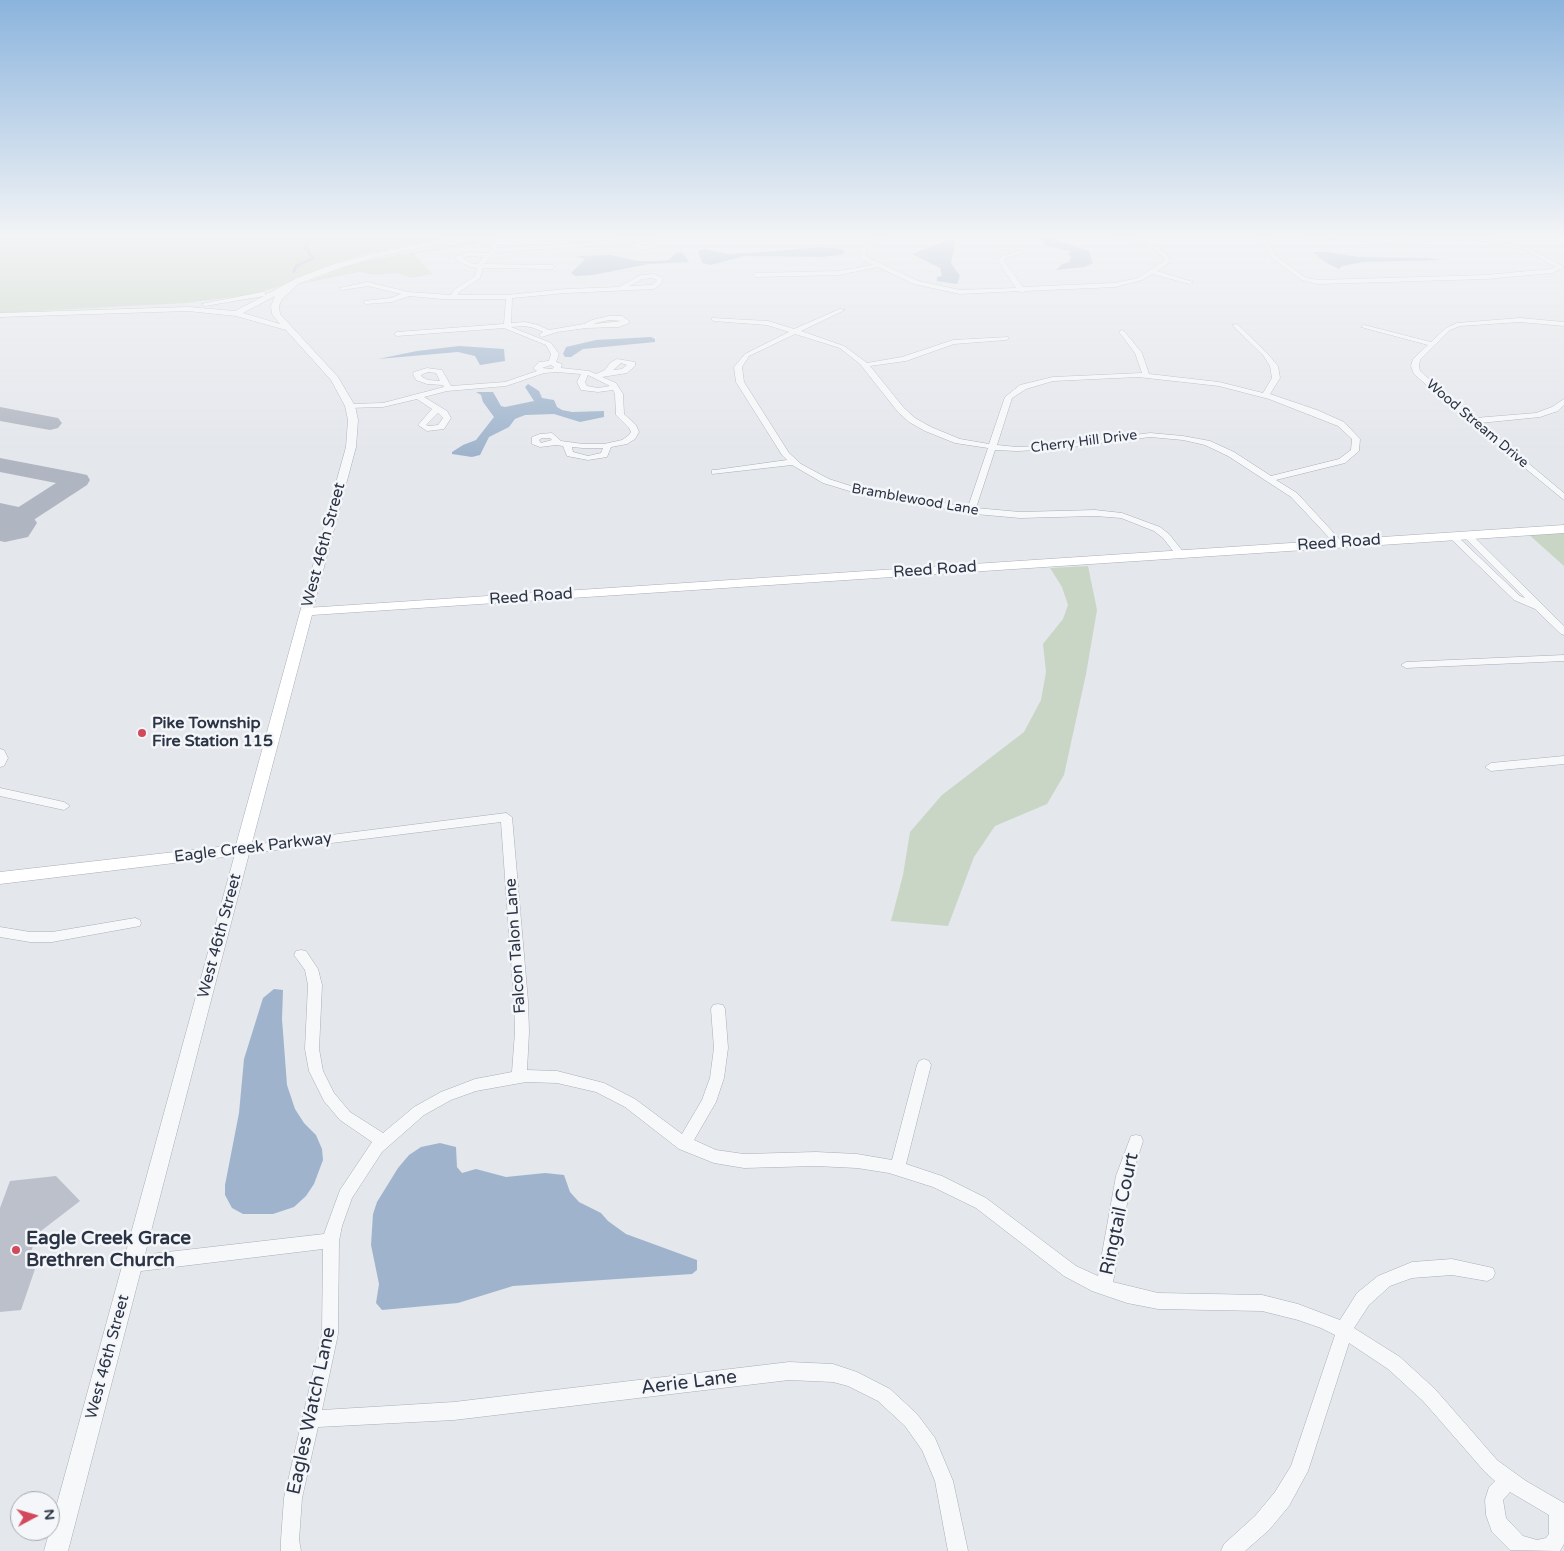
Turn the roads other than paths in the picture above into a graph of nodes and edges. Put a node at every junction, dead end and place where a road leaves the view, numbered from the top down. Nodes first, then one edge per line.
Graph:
1 (115, 309) edge
2 (192, 309) edge
3 (245, 309) edge
4 (276, 309) edge
5 (508, 309) edge
6 (842, 310) dead end
7 (236, 314) junction
8 (0, 315) edge
9 (714, 319) dead end
10 (507, 324) junction
11 (1564, 324) edge
12 (1236, 325) dead end
13 (586, 326) junction
14 (1364, 327) dead end
15 (290, 329) junction
16 (797, 331) junction
17 (548, 332) junction
18 (1122, 332) dead end
19 (397, 334) dead end
20 (536, 338) junction
21 (1006, 338) dead end
22 (1432, 344) junction
23 (865, 365) junction
24 (554, 366) junction
25 (608, 372) dead end
26 (584, 373) junction
27 (1146, 375) junction
28 (596, 376) junction
29 (447, 386) junction
30 (615, 388) junction
31 (1265, 395) junction
32 (419, 397) junction
33 (1564, 401) edge
34 (351, 409) junction
35 (437, 409) dead end
36 (1473, 421) junction
37 (554, 442) dead end
38 (993, 447) junction
39 (794, 462) junction
40 (714, 472) dead end
41 (1270, 479) junction
42 (1564, 497) edge
43 (971, 510) junction
44 (1564, 529) edge
45 (1466, 535) junction
46 (1452, 536) junction
47 (1339, 543) junction
48 (1180, 554) junction
49 (1542, 610) junction
50 (306, 612) junction
51 (1564, 632) edge
52 (1564, 658) edge
53 (1406, 665) dead end
54 (0, 753) edge
55 (1564, 760) edge
56 (0, 763) edge
57 (1491, 767) dead end
58 (0, 792) edge
59 (64, 806) dead end
60 (506, 817) joint
61 (244, 850) junction
62 (0, 878) edge
63 (135, 923) dead end
64 (0, 932) edge
65 (301, 955) dead end
66 (718, 1009) dead end
67 (924, 1065) dead end
68 (519, 1076) junction
69 (1136, 1140) dead end
70 (383, 1141) junction
71 (684, 1144) junction
72 (897, 1168) junction
73 (331, 1242) junction
74 (133, 1264) junction
75 (1488, 1273) dead end
76 (1104, 1288) junction
77 (1346, 1331) junction
78 (311, 1419) junction
79 (1508, 1480) junction
80 (1561, 1512) edge
81 (56, 1551) edge
82 (292, 1551) edge
83 (958, 1551) edge
84 (1231, 1551) edge

1 - 8 street
2 - 7 street
3 - 7 street
4 - 15 street, West 46th Street
5 - 10 street
6 - 16 street
7 - 15 street
9 - 16 street, Cherry Hill Drive
10 - 17 street
10 - 19 street
10 - 20 street
11 - 22 street, Wood Stream Drive
12 - 31 street
13 - 13 street
13 - 17 street
14 - 22 street
15 - 34 street, West 46th Street
16 - 23 street, Cherry Hill Drive
16 - 39 street, Bramblewood Lane
17 - 20 street
18 - 27 street
20 - 24 street
21 - 23 street
22 - 36 street, Wood Stream Drive
23 - 38 street, Cherry Hill Drive
24 - 26 street
24 - 29 street
25 - 28 street
26 - 28 street
26 - 30 street
27 - 31 street
27 - 38 street
28 - 30 street
29 - 29 street
29 - 32 street
30 - 37 street
31 - 41 street
32 - 34 street
32 - 35 street
33 - 36 street
34 - 50 street, West 46th Street
36 - 42 street, Wood Stream Drive
38 - 41 street, Cherry Hill Drive
38 - 43 street
39 - 40 street
39 - 43 street, Bramblewood Lane
41 - 47 street, Cherry Hill Drive
43 - 48 street, Bramblewood Lane
44 - 45 main road, Reed Road
45 - 46 main road, Reed Road
45 - 49 street
46 - 47 main road, Reed Road
46 - 49 street
47 - 48 main road, Reed Road
48 - 50 main road, Reed Road
49 - 51 street
50 - 61 main road, West 46th Street
52 - 53 street
54 - 56 street
55 - 57 street
58 - 59 street
60 - 61 street, Eagle Creek Parkway
60 - 68 street, Falcon Talon Lane
61 - 62 main road, Eagle Creek Parkway
61 - 74 street, West 46th Street
63 - 64 street
65 - 70 street
66 - 71 street
67 - 72 street
68 - 70 street, Eagles Watch Lane
68 - 71 street, Eagles Watch Lane
69 - 76 street, Ringtail Court
70 - 73 street, Eagles Watch Lane
71 - 72 street, Eagles Watch Lane
72 - 76 street, Eagles Watch Lane
73 - 74 street
73 - 78 street, Eagles Watch Lane
74 - 81 street, West 46th Street
75 - 77 street
76 - 77 street, Eagles Watch Lane
77 - 79 street, Eagles Watch Lane
77 - 84 street
78 - 82 street, Eagles Watch Lane
78 - 83 street, Aerie Lane
79 - 80 street, Eagles Watch Lane
79 - 80 street

